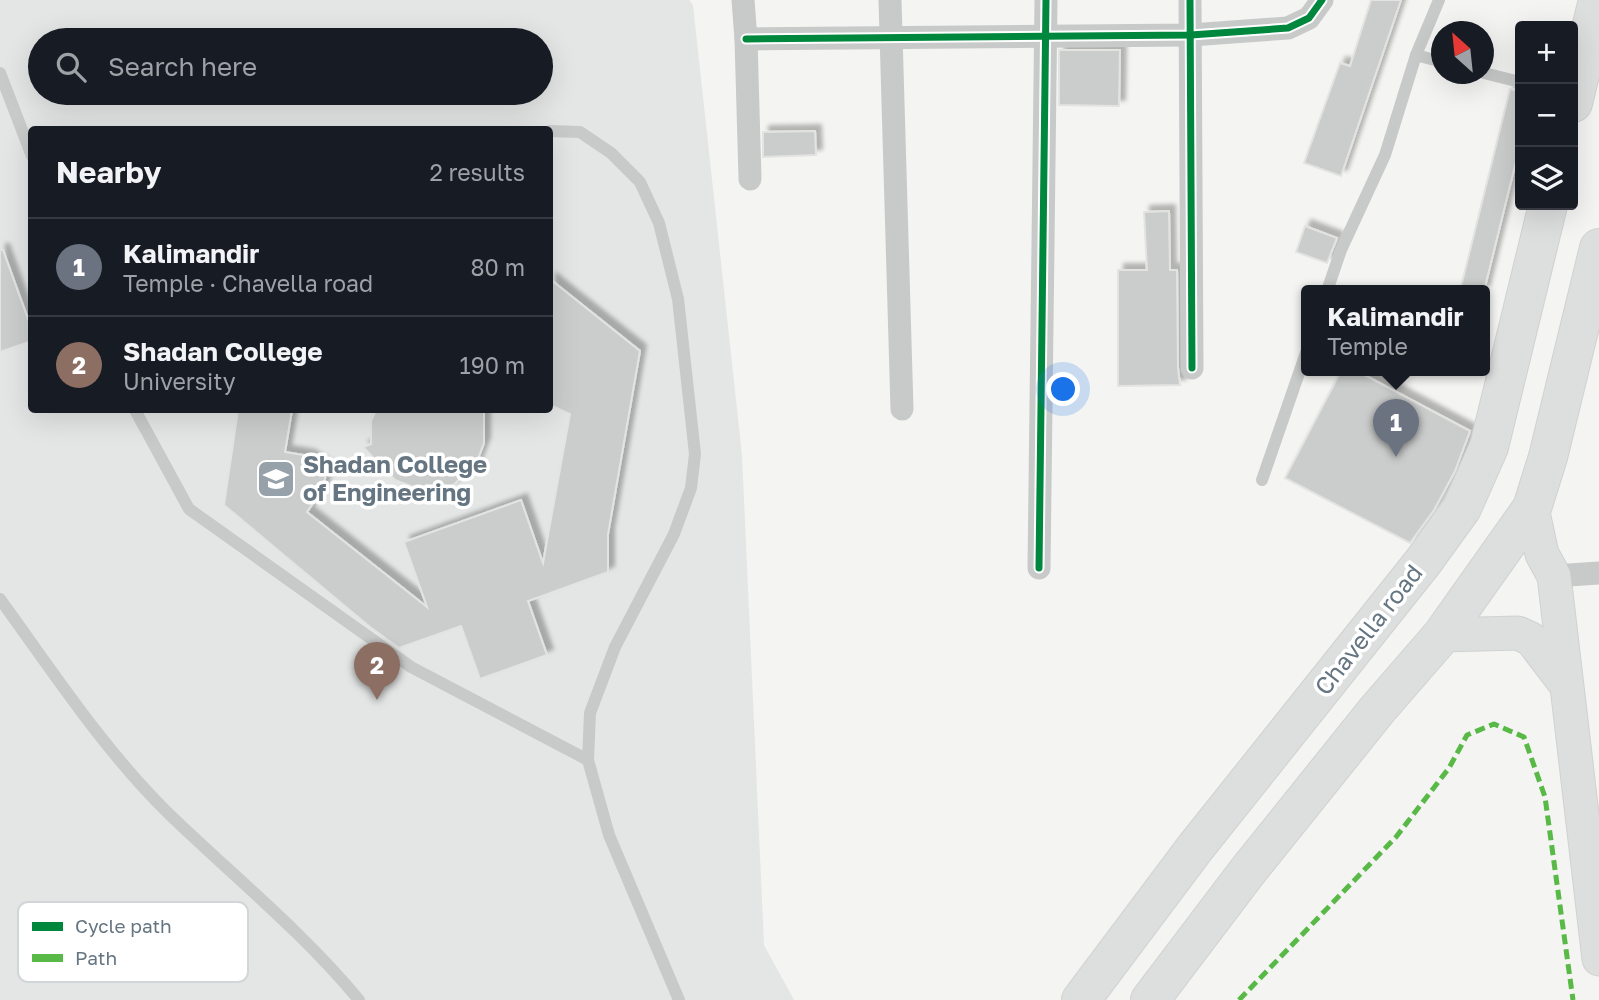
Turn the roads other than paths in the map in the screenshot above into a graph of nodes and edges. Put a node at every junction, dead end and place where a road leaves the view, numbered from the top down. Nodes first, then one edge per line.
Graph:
1 (743, 0) edge
2 (890, 0) edge
3 (1046, 0) edge
4 (1190, 0) edge
5 (1322, 0) edge
6 (1439, 0) edge
7 (1598, 0) edge
8 (1191, 35) junction
9 (1046, 36) junction
10 (891, 38) junction
11 (746, 39) junction
12 (1416, 55) junction
13 (1431, 59) edge
14 (0, 73) edge
15 (1494, 76) edge
16 (1515, 81) edge
17 (1577, 84) edge
18 (553, 131) edge
19 (28, 146) edge
20 (750, 179) dead end
21 (1547, 210) edge
22 (1599, 248) edge
23 (1329, 285) edge
24 (1301, 366) edge
25 (1192, 368) dead end
26 (902, 409) dead end
27 (137, 413) edge
28 (1262, 480) dead end
29 (1532, 508) junction
30 (1039, 568) dead end
31 (1599, 573) edge
32 (1554, 576) junction
33 (0, 598) edge
34 (1442, 635) junction
35 (1566, 685) junction
36 (589, 760) junction
37 (1595, 885) edge
38 (1599, 959) edge
39 (359, 1000) edge
40 (679, 1000) edge
41 (1081, 1000) edge
42 (1150, 1000) edge

1 - 11 street
2 - 10 street
3 - 9 street
4 - 8 street
5 - 8 street
6 - 12 lane
7 - 17 highway
8 - 9 street
8 - 25 street
9 - 10 street
9 - 30 street
10 - 11 street
10 - 26 street
11 - 20 street
12 - 13 lane
12 - 23 lane
14 - 19 lane
15 - 16 lane
18 - 36 lane
21 - 41 highway, Chavella road
22 - 29 highway
24 - 28 lane
27 - 36 lane
29 - 32 main road
29 - 34 highway
31 - 32 street
32 - 35 main road
33 - 39 lane
34 - 35 main road
34 - 42 highway
35 - 37 main road
36 - 40 lane
37 - 38 main road

